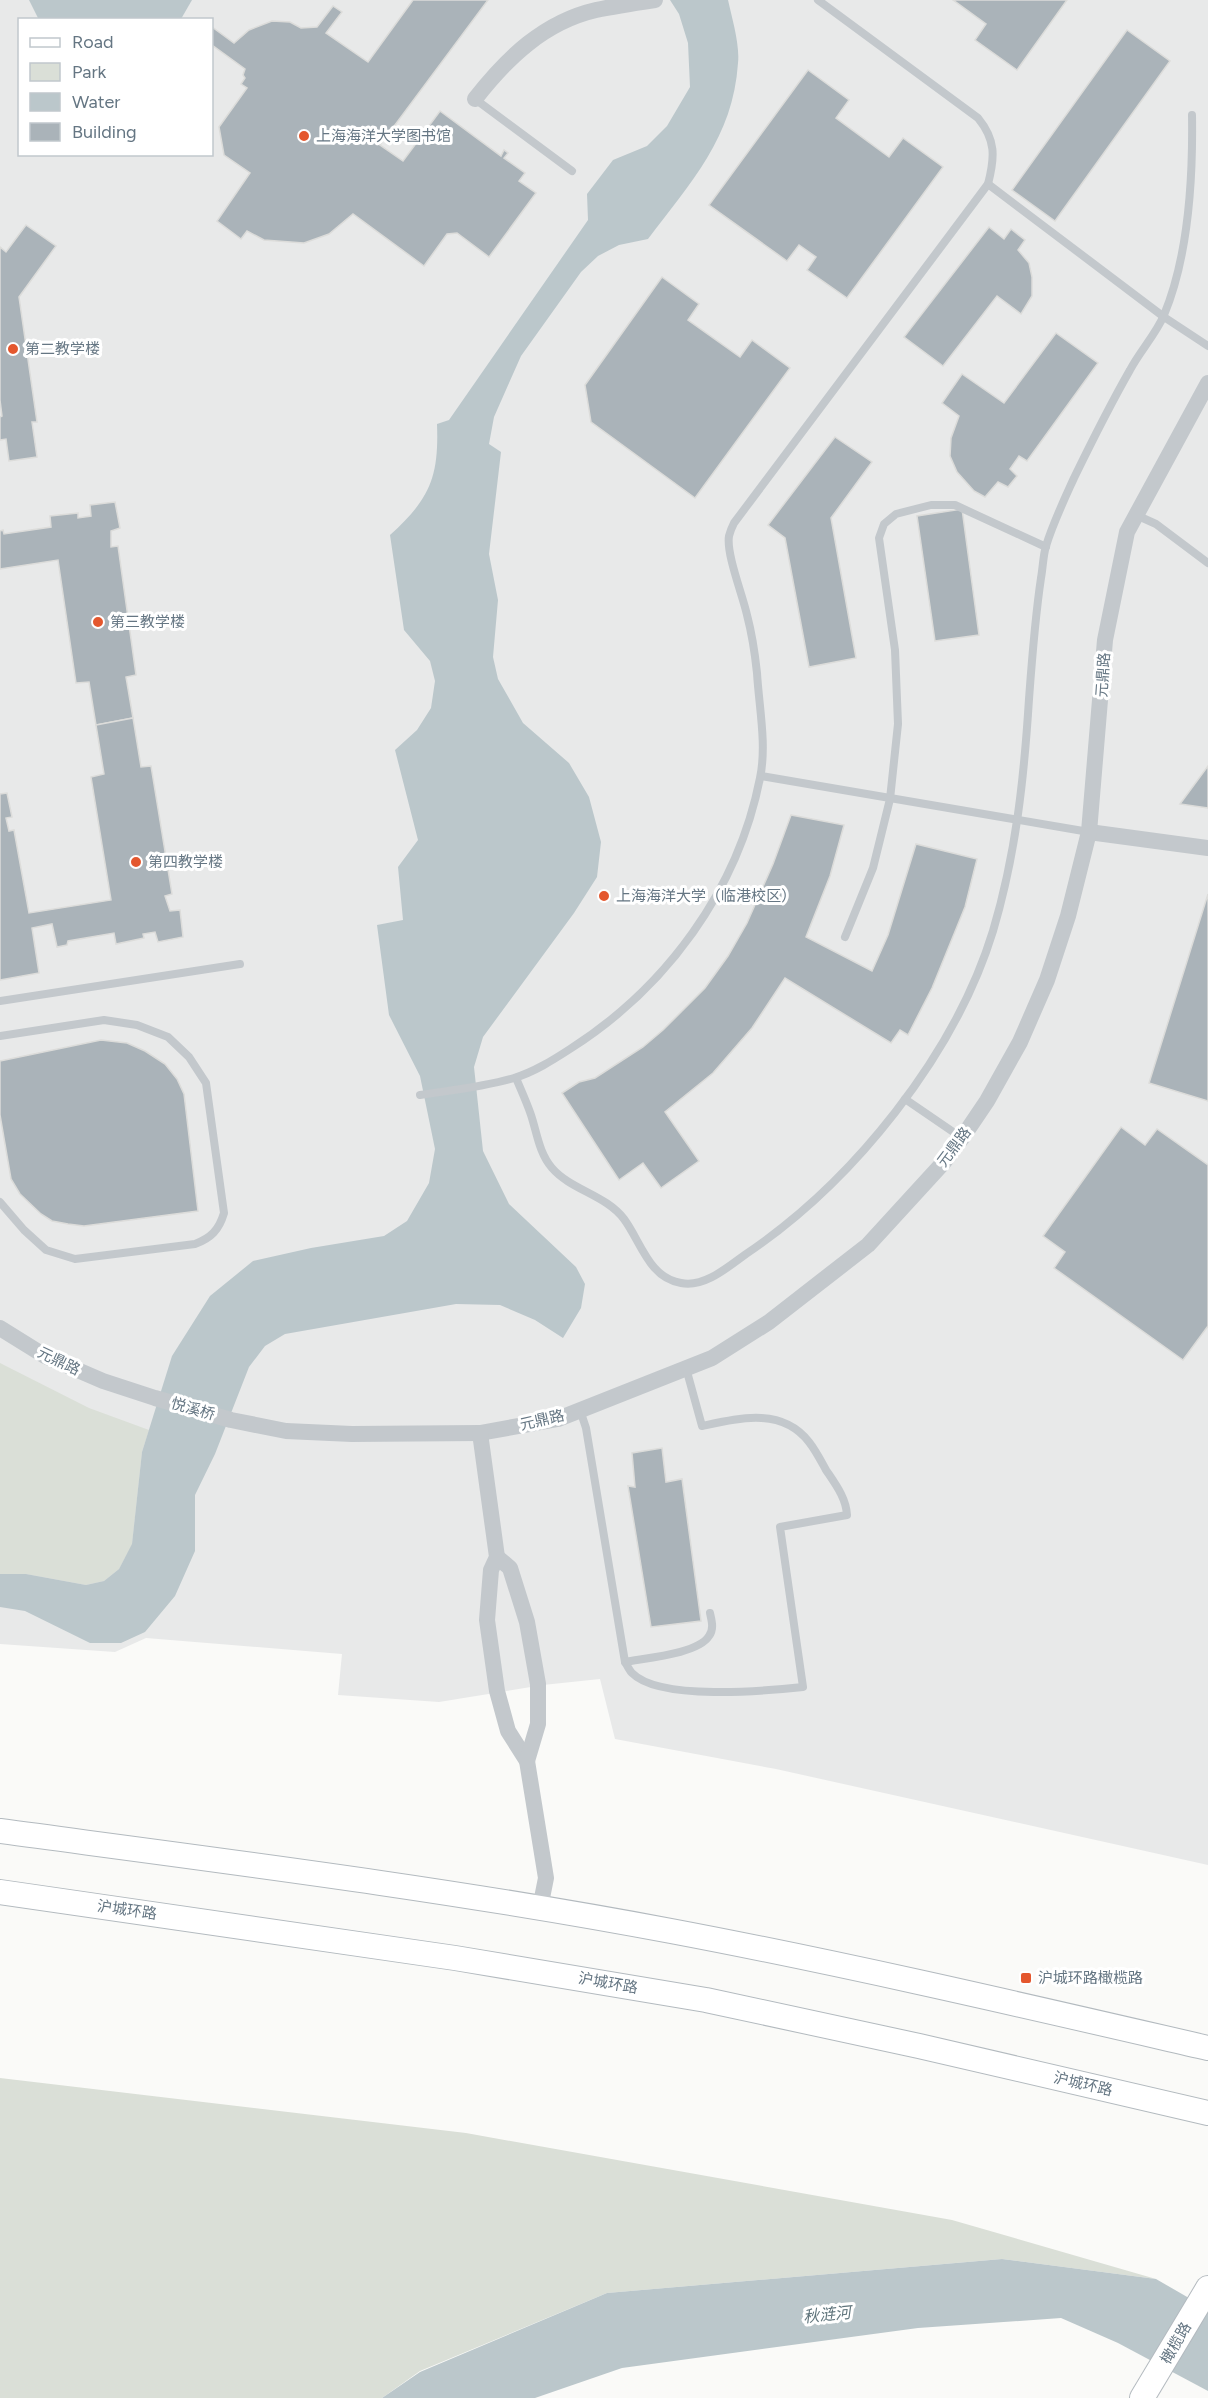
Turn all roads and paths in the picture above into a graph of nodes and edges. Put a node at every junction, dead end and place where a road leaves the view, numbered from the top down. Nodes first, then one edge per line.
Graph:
1 (655, 0) edge
2 (818, 0) edge
3 (475, 99) joint
4 (1192, 115) dead end
5 (572, 171) dead end
6 (988, 183) junction
7 (1164, 317) junction
8 (1208, 346) edge
9 (1208, 383) edge
10 (1136, 515) junction
11 (1046, 547) junction
12 (1208, 563) edge
13 (761, 776) junction
14 (890, 799) junction
15 (1018, 821) junction
16 (1089, 832) junction
17 (1208, 848) edge
18 (845, 937) dead end
19 (240, 964) dead end
20 (0, 1001) edge
21 (0, 1036) edge
22 (516, 1078) junction
23 (420, 1095) dead end
24 (905, 1099) junction
25 (962, 1138) junction
26 (0, 1202) edge
27 (0, 1328) edge
28 (686, 1368) junction
29 (155, 1398) joint
30 (580, 1410) junction
31 (231, 1420) joint
32 (480, 1433) junction
33 (497, 1557) junction
34 (710, 1613) dead end
35 (625, 1662) junction
36 (527, 1761) junction
37 (0, 1831) edge
38 (0, 1892) edge
39 (540, 1908) junction
40 (1208, 2048) edge
41 (1208, 2113) edge
42 (1204, 2294) edge
43 (1142, 2398) edge

1 - 3 street
2 - 6 lane
3 - 5 lane
4 - 7 lane
6 - 7 lane
6 - 13 lane
7 - 8 lane
7 - 11 lane
9 - 10 street, 元鼎路
10 - 12 lane
10 - 16 street, 元鼎路
11 - 14 lane
11 - 15 lane
13 - 14 lane
13 - 22 lane
14 - 15 lane
14 - 18 lane
15 - 16 lane
15 - 24 lane
16 - 17 street
16 - 25 street, 元鼎路
19 - 20 lane
21 - 26 lane
22 - 23 lane
22 - 24 lane
24 - 25 lane
25 - 28 street, 元鼎路
27 - 29 street, 元鼎路
28 - 30 street, 元鼎路
28 - 35 lane
29 - 31 street, 悦溪桥
30 - 32 street, 元鼎路
30 - 35 lane
31 - 32 street, 元鼎路
32 - 33 street
33 - 36 street
33 - 36 street
34 - 35 lane
36 - 39 street
37 - 39 main road
38 - 41 main road, 沪城环路
39 - 40 main road
42 - 43 main road, 橄榄路

